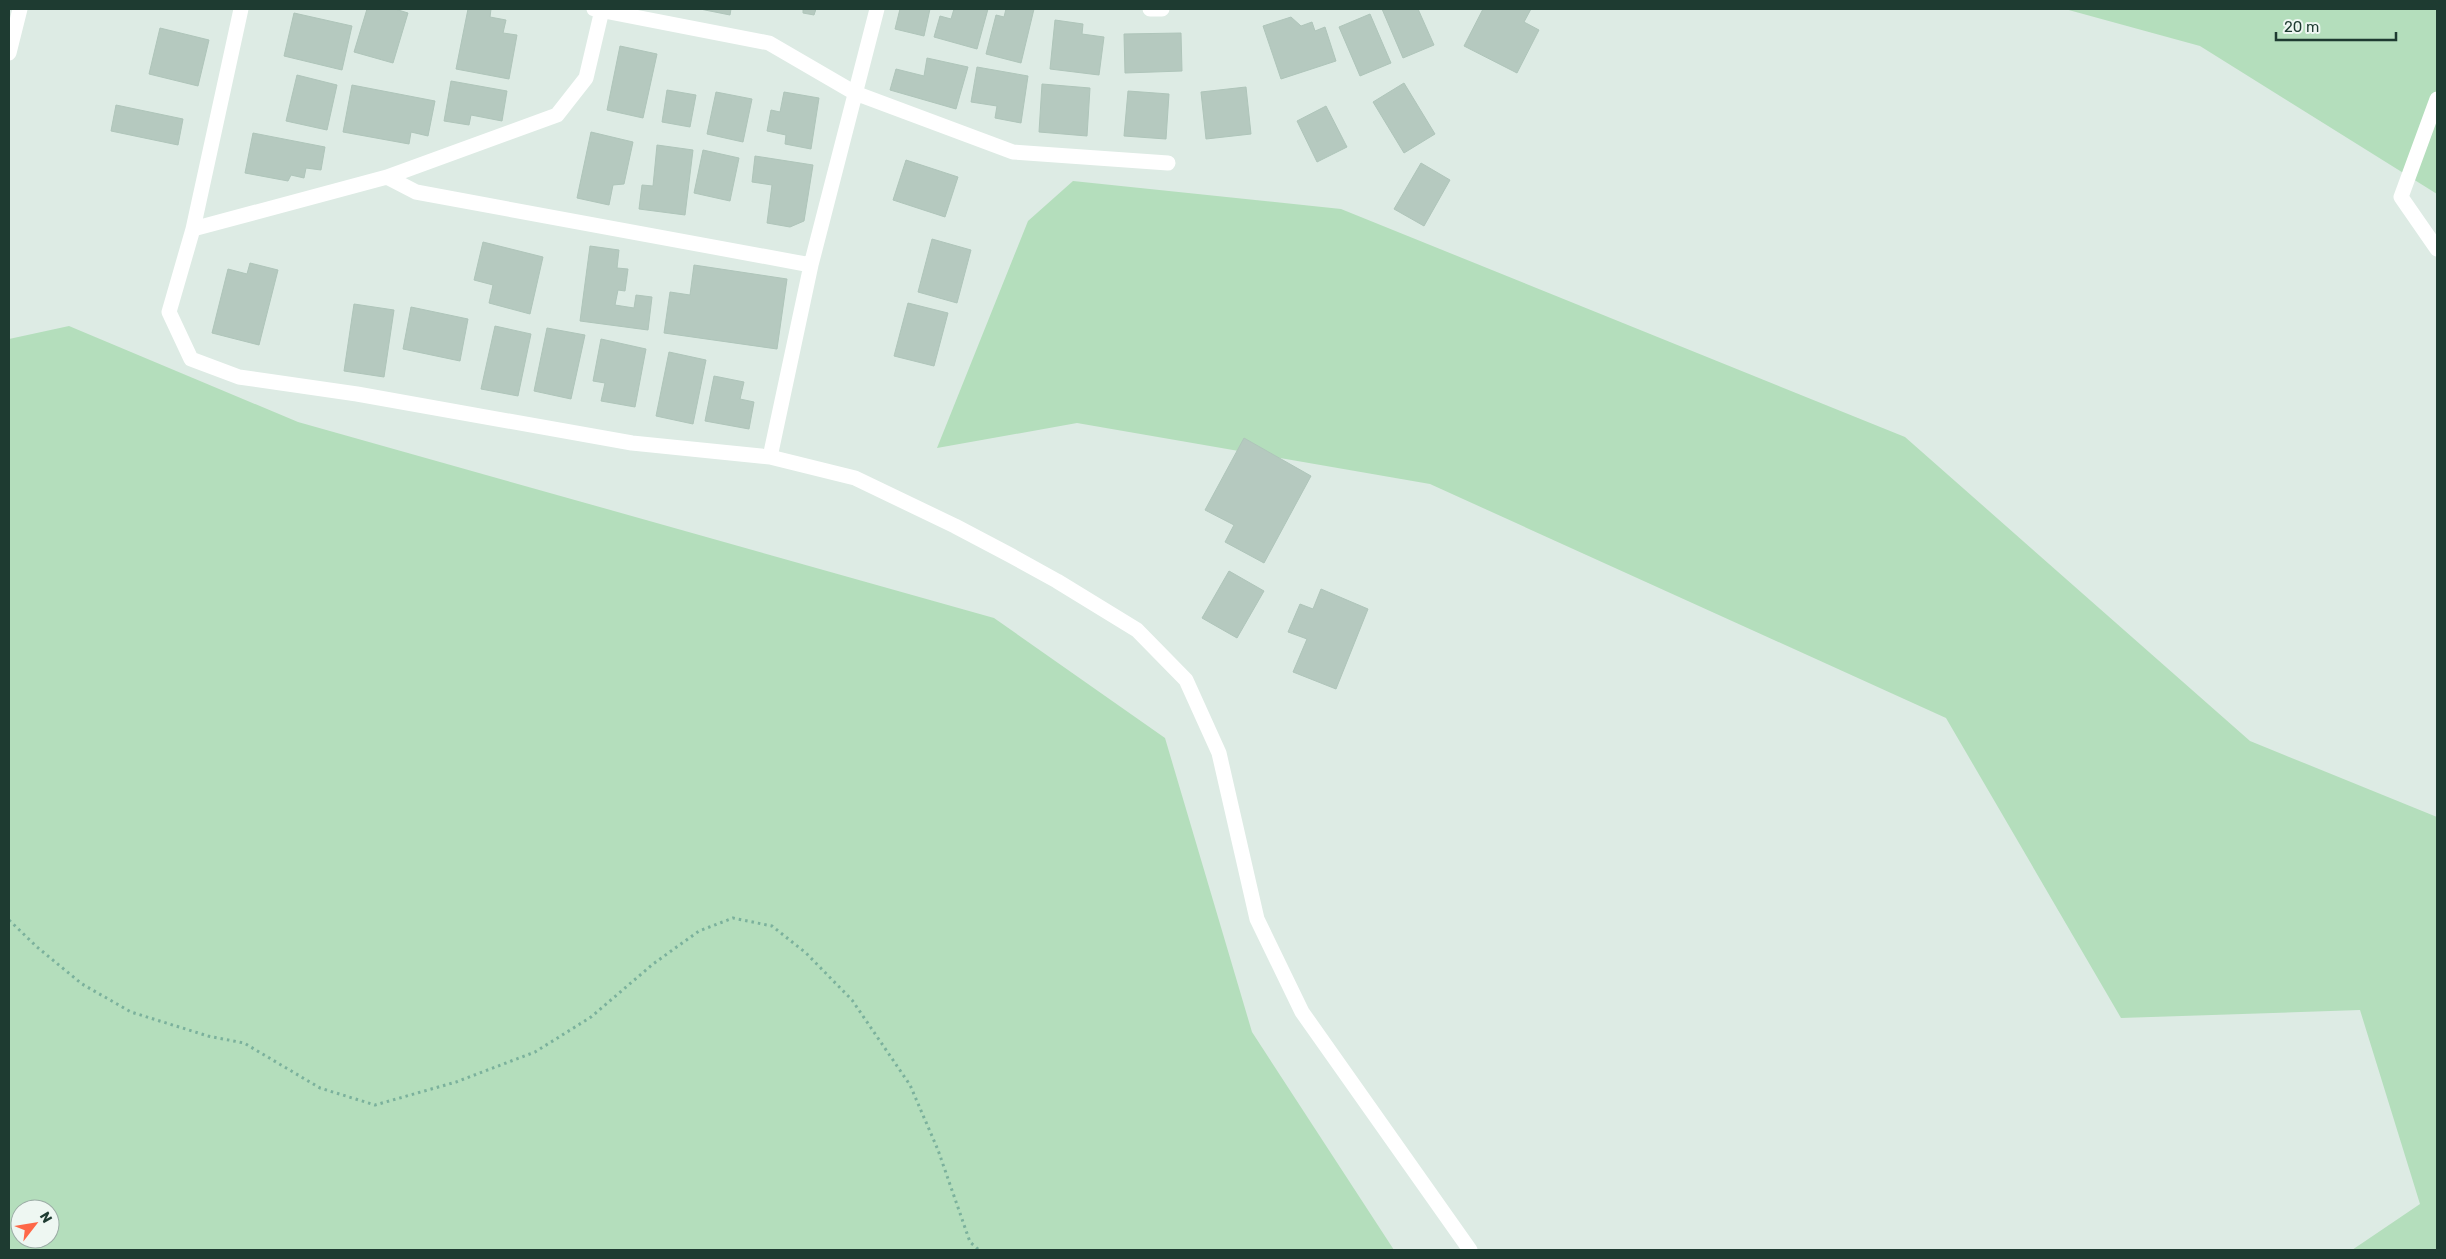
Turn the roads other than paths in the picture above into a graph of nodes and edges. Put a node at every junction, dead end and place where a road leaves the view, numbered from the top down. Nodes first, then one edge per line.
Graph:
1 (20, 9) edge
2 (241, 9) edge
3 (877, 9) edge
4 (1150, 9) edge
5 (1162, 9) edge
6 (598, 10) edge
7 (9, 53) edge
8 (855, 93) junction
9 (2437, 99) edge
10 (1168, 163) dead end
11 (387, 177) junction
12 (193, 229) junction
13 (2437, 249) edge
14 (811, 265) junction
15 (770, 457) junction
16 (1470, 1250) edge

1 - 7 street
2 - 12 street
3 - 8 street
4 - 5 street
6 - 8 street
6 - 11 street
8 - 10 street
8 - 14 street
9 - 13 street
11 - 12 street
11 - 14 street
12 - 15 street
14 - 15 street
15 - 16 street

